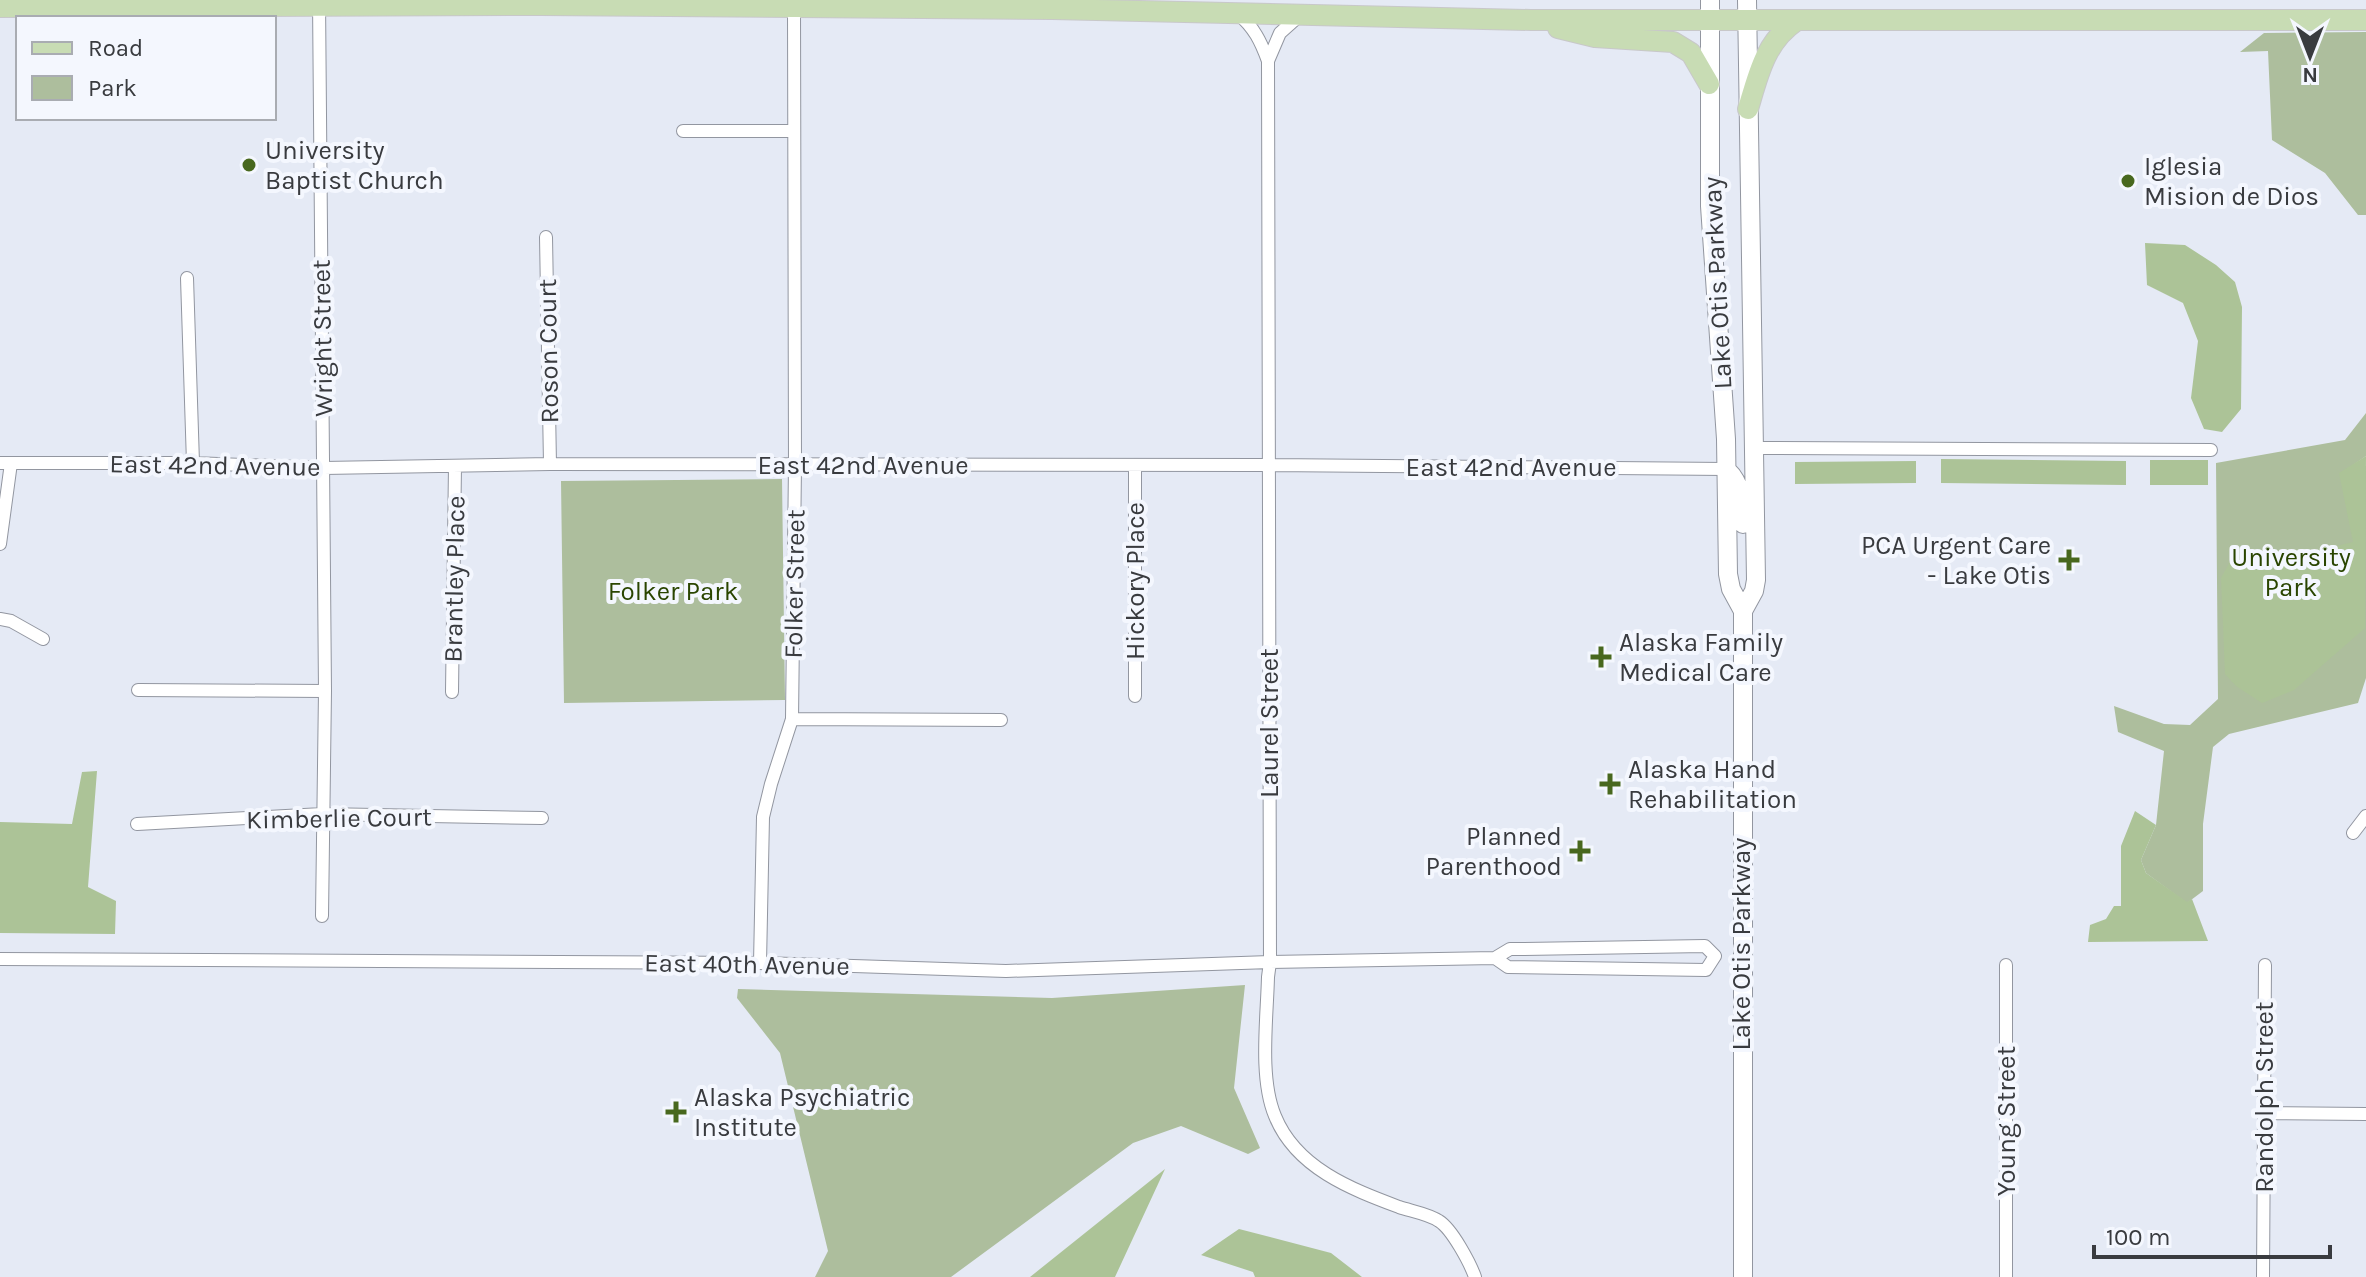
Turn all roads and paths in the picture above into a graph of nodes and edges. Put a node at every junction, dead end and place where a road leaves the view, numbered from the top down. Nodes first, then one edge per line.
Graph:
1 (319, 3) edge
2 (713, 3) edge
3 (798, 4) edge
4 (0, 7) edge
5 (1271, 8) edge
6 (1710, 10) edge
7 (1747, 10) edge
8 (1238, 14) junction
9 (1300, 16) junction
10 (1531, 20) junction
11 (2366, 20) edge
12 (1796, 21) junction
13 (1268, 61) junction
14 (1709, 84) junction
15 (1748, 109) junction
16 (683, 131) dead end
17 (794, 131) junction
18 (546, 237) dead end
19 (187, 278) dead end
20 (1722, 359) junction
21 (1755, 448) junction
22 (2211, 450) dead end
23 (6, 463) edge
24 (193, 463) junction
25 (550, 464) junction
26 (795, 465) junction
27 (1267, 465) junction
28 (455, 466) junction
29 (1135, 466) junction
30 (324, 468) junction
31 (1727, 469) junction
32 (0, 544) edge
33 (1756, 580) junction
34 (1743, 611) junction
35 (0, 619) edge
36 (43, 639) dead end
37 (138, 690) dead end
38 (325, 691) junction
39 (452, 692) dead end
40 (1135, 696) dead end
41 (792, 719) junction
42 (1001, 720) dead end
43 (322, 814) junction
44 (2366, 816) edge
45 (542, 818) dead end
46 (137, 824) dead end
47 (2353, 833) dead end
48 (322, 916) dead end
49 (1741, 953) junction
50 (1715, 956) junction
51 (1495, 958) junction
52 (0, 959) edge
53 (1270, 962) junction
54 (760, 963) junction
55 (2006, 965) dead end
56 (2265, 965) dead end
57 (2264, 1113) junction
58 (2366, 1114) edge
59 (1475, 1277) edge
60 (1743, 1277) edge
61 (2006, 1277) edge
62 (2263, 1277) edge

1 - 2 main road
1 - 4 main road
1 - 30 street, Wright Street
2 - 3 main road
3 - 8 main road
3 - 17 street, Folker Street
5 - 8 main road
5 - 9 main road
6 - 7 main road
6 - 10 main road
6 - 14 main road, Lake Otis Parkway
7 - 12 main road
7 - 15 main road, Lake Otis Parkway
8 - 13 street, Laurel Street
9 - 10 main road
9 - 13 street, Laurel Street
10 - 14 main road
11 - 12 main road
12 - 15 main road
13 - 27 street, Laurel Street
14 - 20 main road, Lake Otis Parkway
15 - 21 main road, Lake Otis Parkway
16 - 17 street
17 - 26 street, Folker Street
18 - 25 street, Roson Court
19 - 24 street
20 - 21 main road
20 - 31 main road, Lake Otis Parkway
21 - 22 street
21 - 33 main road, Lake Otis Parkway
23 - 24 street, East 42nd Avenue
23 - 32 street
24 - 30 street, East 42nd Avenue
25 - 26 street, East 42nd Avenue
25 - 28 street, East 42nd Avenue
26 - 29 street, East 42nd Avenue
26 - 41 street, Folker Street
27 - 29 street, East 42nd Avenue
27 - 31 street, East 42nd Avenue
27 - 53 street, Laurel Street
28 - 30 street, East 42nd Avenue
28 - 39 street, Brantley Place
29 - 40 street, Hickory Place
30 - 38 street, Wright Street
31 - 33 main road
31 - 34 main road, Lake Otis Parkway
33 - 34 main road, Lake Otis Parkway
34 - 49 main road, Lake Otis Parkway
35 - 36 street
37 - 38 street
38 - 43 street, Wright Street
41 - 42 street
41 - 54 street, Folker Street
43 - 45 street, Kimberlie Court
43 - 46 street, Kimberlie Court
43 - 48 street, Wright Street
44 - 47 street
49 - 50 street, East 40th Avenue
49 - 60 main road, Lake Otis Parkway
50 - 51 street, East 40th Avenue
50 - 51 street, East 40th Avenue
51 - 53 street, East 40th Avenue
52 - 54 street, East 40th Avenue
53 - 54 street, East 40th Avenue
53 - 59 street, Laurel Street
55 - 61 street, Young Street
56 - 57 street, Randolph Street
57 - 58 street
57 - 62 street, Randolph Street

